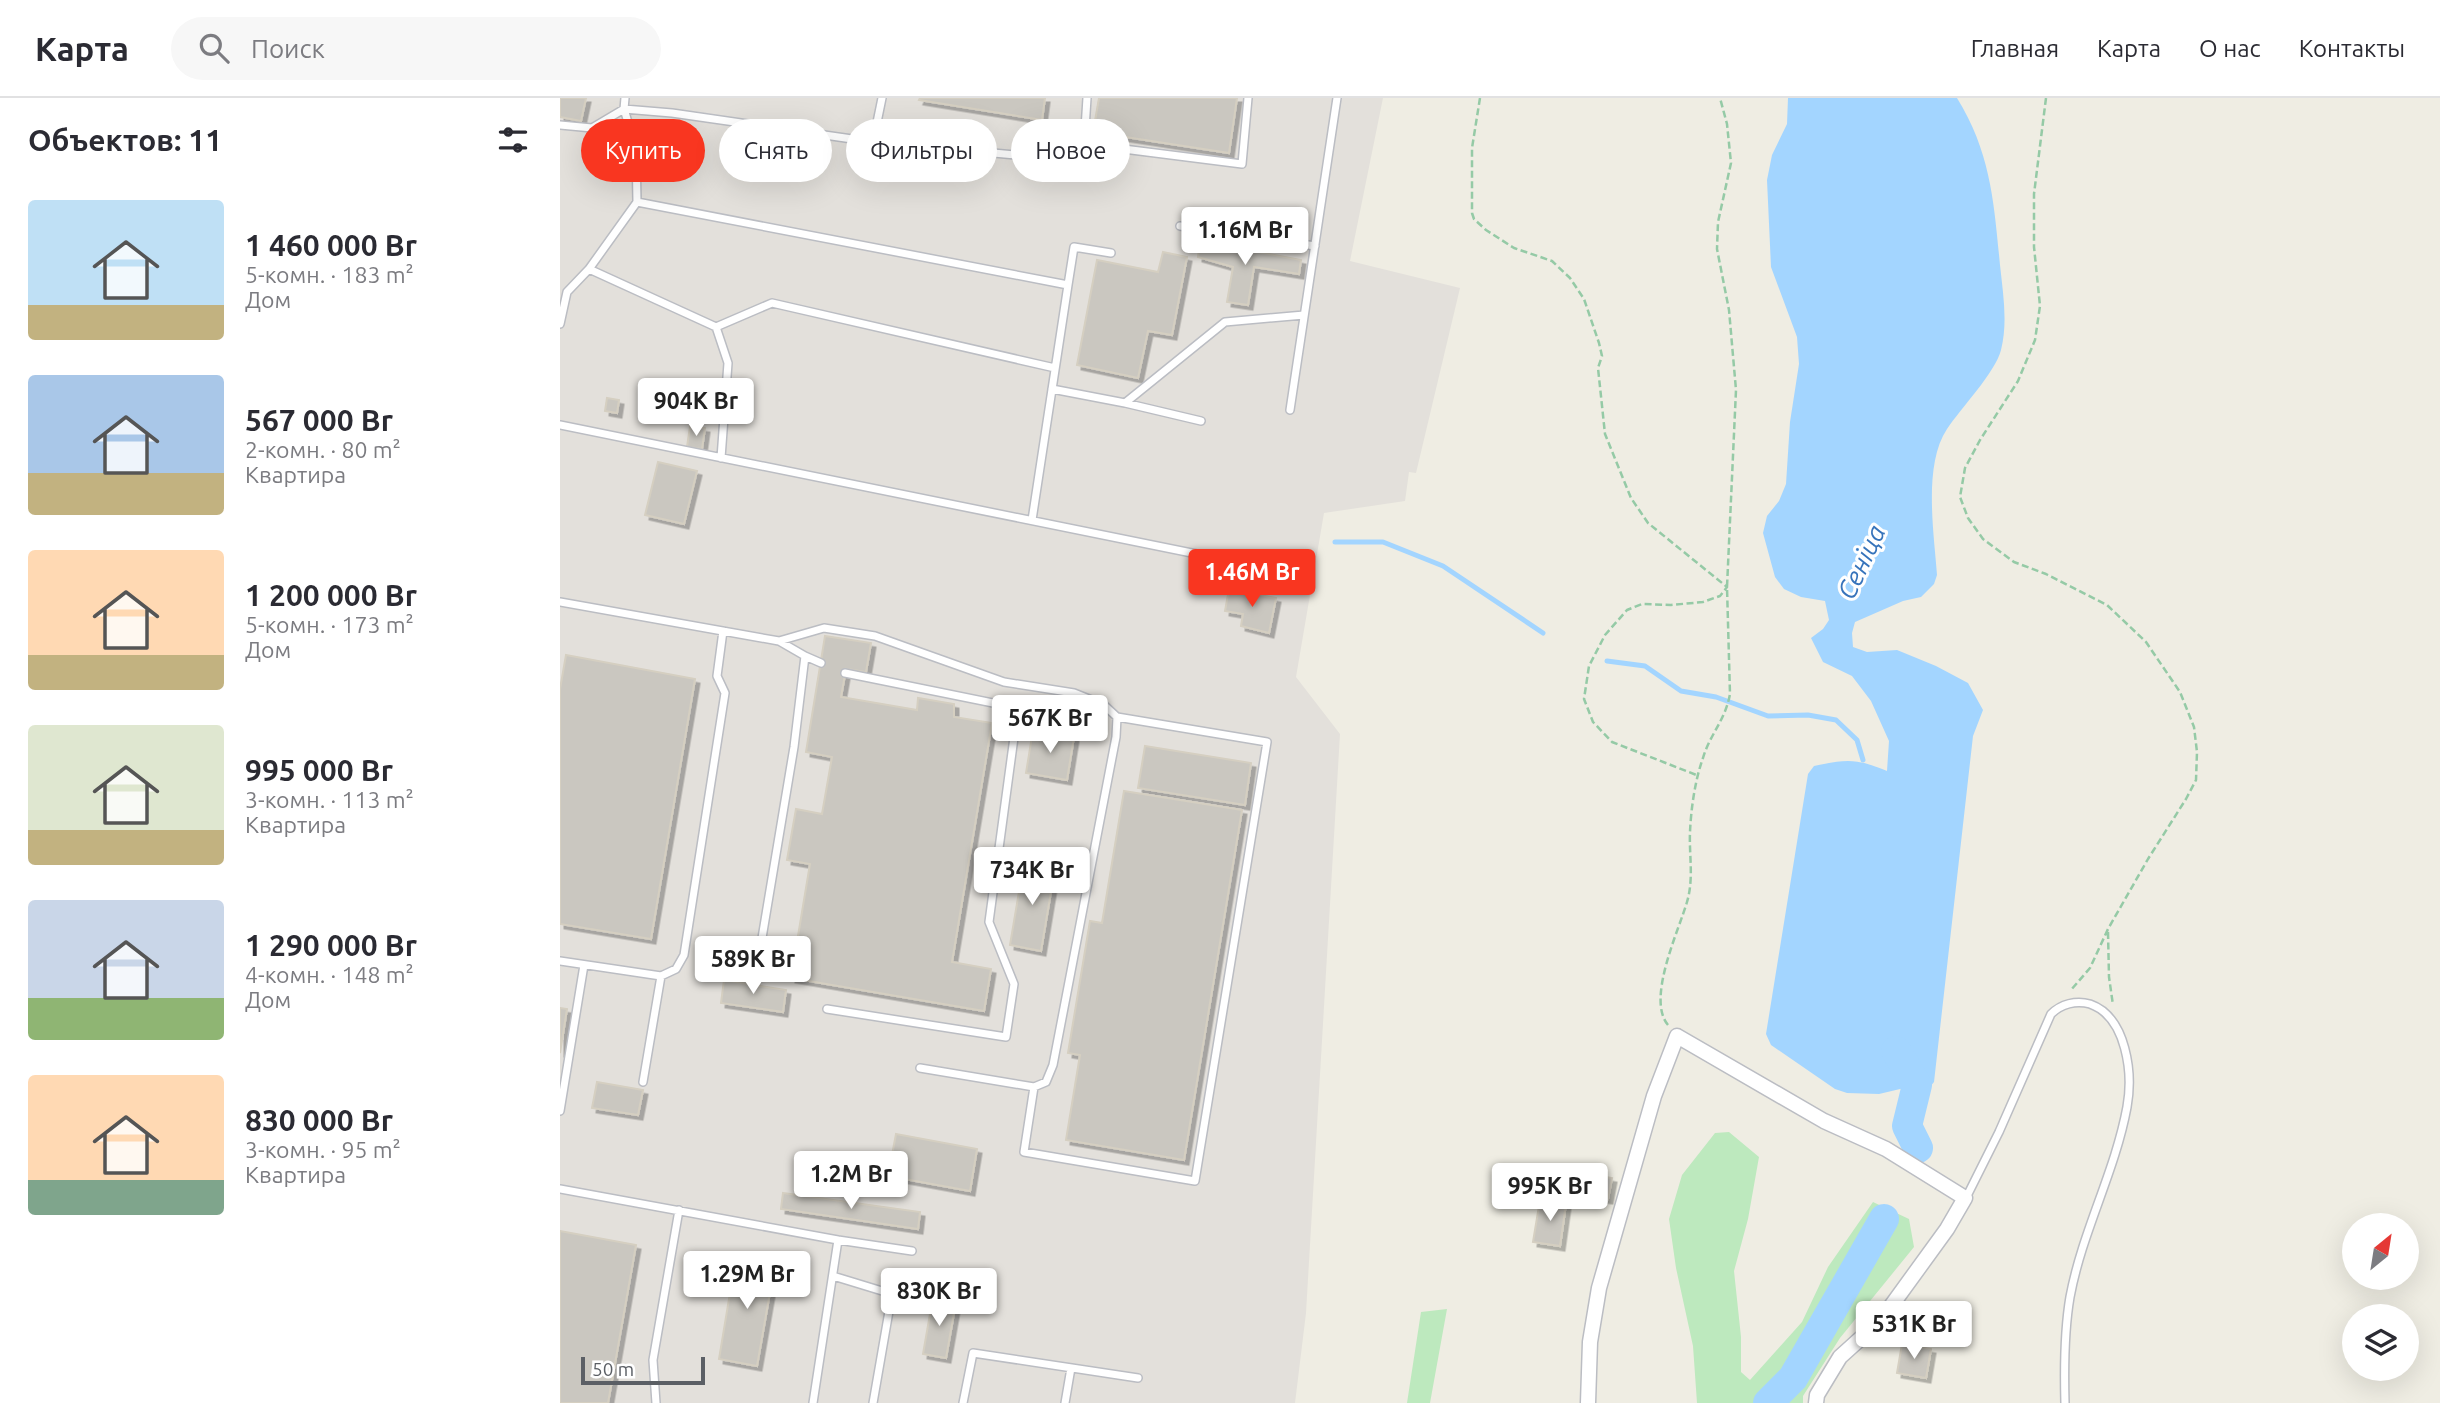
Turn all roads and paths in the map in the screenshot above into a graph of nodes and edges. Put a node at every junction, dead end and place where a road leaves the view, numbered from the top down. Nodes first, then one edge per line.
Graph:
1 (625, 98) edge
2 (882, 98) edge
3 (1087, 98) edge
4 (1248, 98) edge
5 (1337, 98) edge
6 (1480, 98) edge
7 (1720, 98) edge
8 (2046, 98) edge
9 (624, 109) junction
10 (878, 119) edge
11 (560, 125) edge
12 (846, 138) edge
13 (637, 202) junction
14 (1180, 226) dead end
15 (1315, 246) junction
16 (1111, 253) dead end
17 (589, 269) junction
18 (1068, 285) junction
19 (1304, 315) junction
20 (560, 324) edge
21 (716, 327) junction
22 (1055, 368) junction
23 (1052, 390) junction
24 (1125, 403) junction
25 (1290, 410) dead end
26 (1200, 421) dead end
27 (560, 425) edge
28 (721, 458) junction
29 (1032, 520) junction
30 (1251, 565) dead end
31 (1727, 587) junction
32 (560, 602) edge
33 (723, 631) junction
34 (779, 641) junction
35 (805, 656) junction
36 (821, 663) dead end
37 (845, 673) dead end
38 (1116, 717) junction
39 (1699, 776) junction
40 (2108, 929) junction
41 (762, 937) dead end
42 (560, 961) edge
43 (584, 965) junction
44 (661, 976) junction
45 (827, 1009) dead end
46 (2056, 1009) junction
47 (2116, 1024) junction
48 (1676, 1035) junction
49 (920, 1068) dead end
50 (643, 1082) dead end
51 (1034, 1087) junction
52 (560, 1111) edge
53 (560, 1189) edge
54 (1965, 1198) junction
55 (679, 1210) junction
56 (838, 1240) junction
57 (912, 1251) dead end
58 (833, 1276) junction
59 (1071, 1368) junction
60 (1138, 1378) dead end
61 (653, 1402) edge
62 (813, 1403) edge
63 (873, 1403) edge
64 (963, 1403) edge
65 (1065, 1403) edge
66 (1588, 1403) edge
67 (1816, 1403) edge
68 (2065, 1403) edge

1 - 9 lane
2 - 10 lane
3 - 4 lane
5 - 15 lane
6 - 31 path
7 - 31 path
8 - 40 path
9 - 11 lane
9 - 12 lane
9 - 13 lane
13 - 17 lane
13 - 18 lane
14 - 15 lane
15 - 19 lane
16 - 18 lane
17 - 20 lane
17 - 21 lane
18 - 22 lane
19 - 24 lane
19 - 25 lane
21 - 22 lane
21 - 28 lane
22 - 23 lane
23 - 24 lane
23 - 29 lane
24 - 26 lane
27 - 28 lane
28 - 29 lane
29 - 30 lane
31 - 39 path
31 - 39 path
32 - 33 lane
33 - 34 lane
33 - 44 lane
34 - 35 lane
34 - 38 lane
35 - 36 lane
35 - 41 lane
37 - 45 lane
38 - 51 lane
38 - 51 lane
39 - 48 path
40 - 46 path
40 - 47 path
42 - 43 lane
43 - 44 lane
43 - 52 lane
44 - 50 lane
46 - 47 lane
46 - 54 lane
47 - 68 lane
48 - 54 street
48 - 66 street
49 - 51 lane
53 - 55 lane
54 - 67 street
55 - 56 lane
55 - 61 lane
56 - 57 lane
56 - 58 lane
58 - 62 lane
58 - 63 lane
59 - 60 lane
59 - 64 lane
59 - 65 lane

